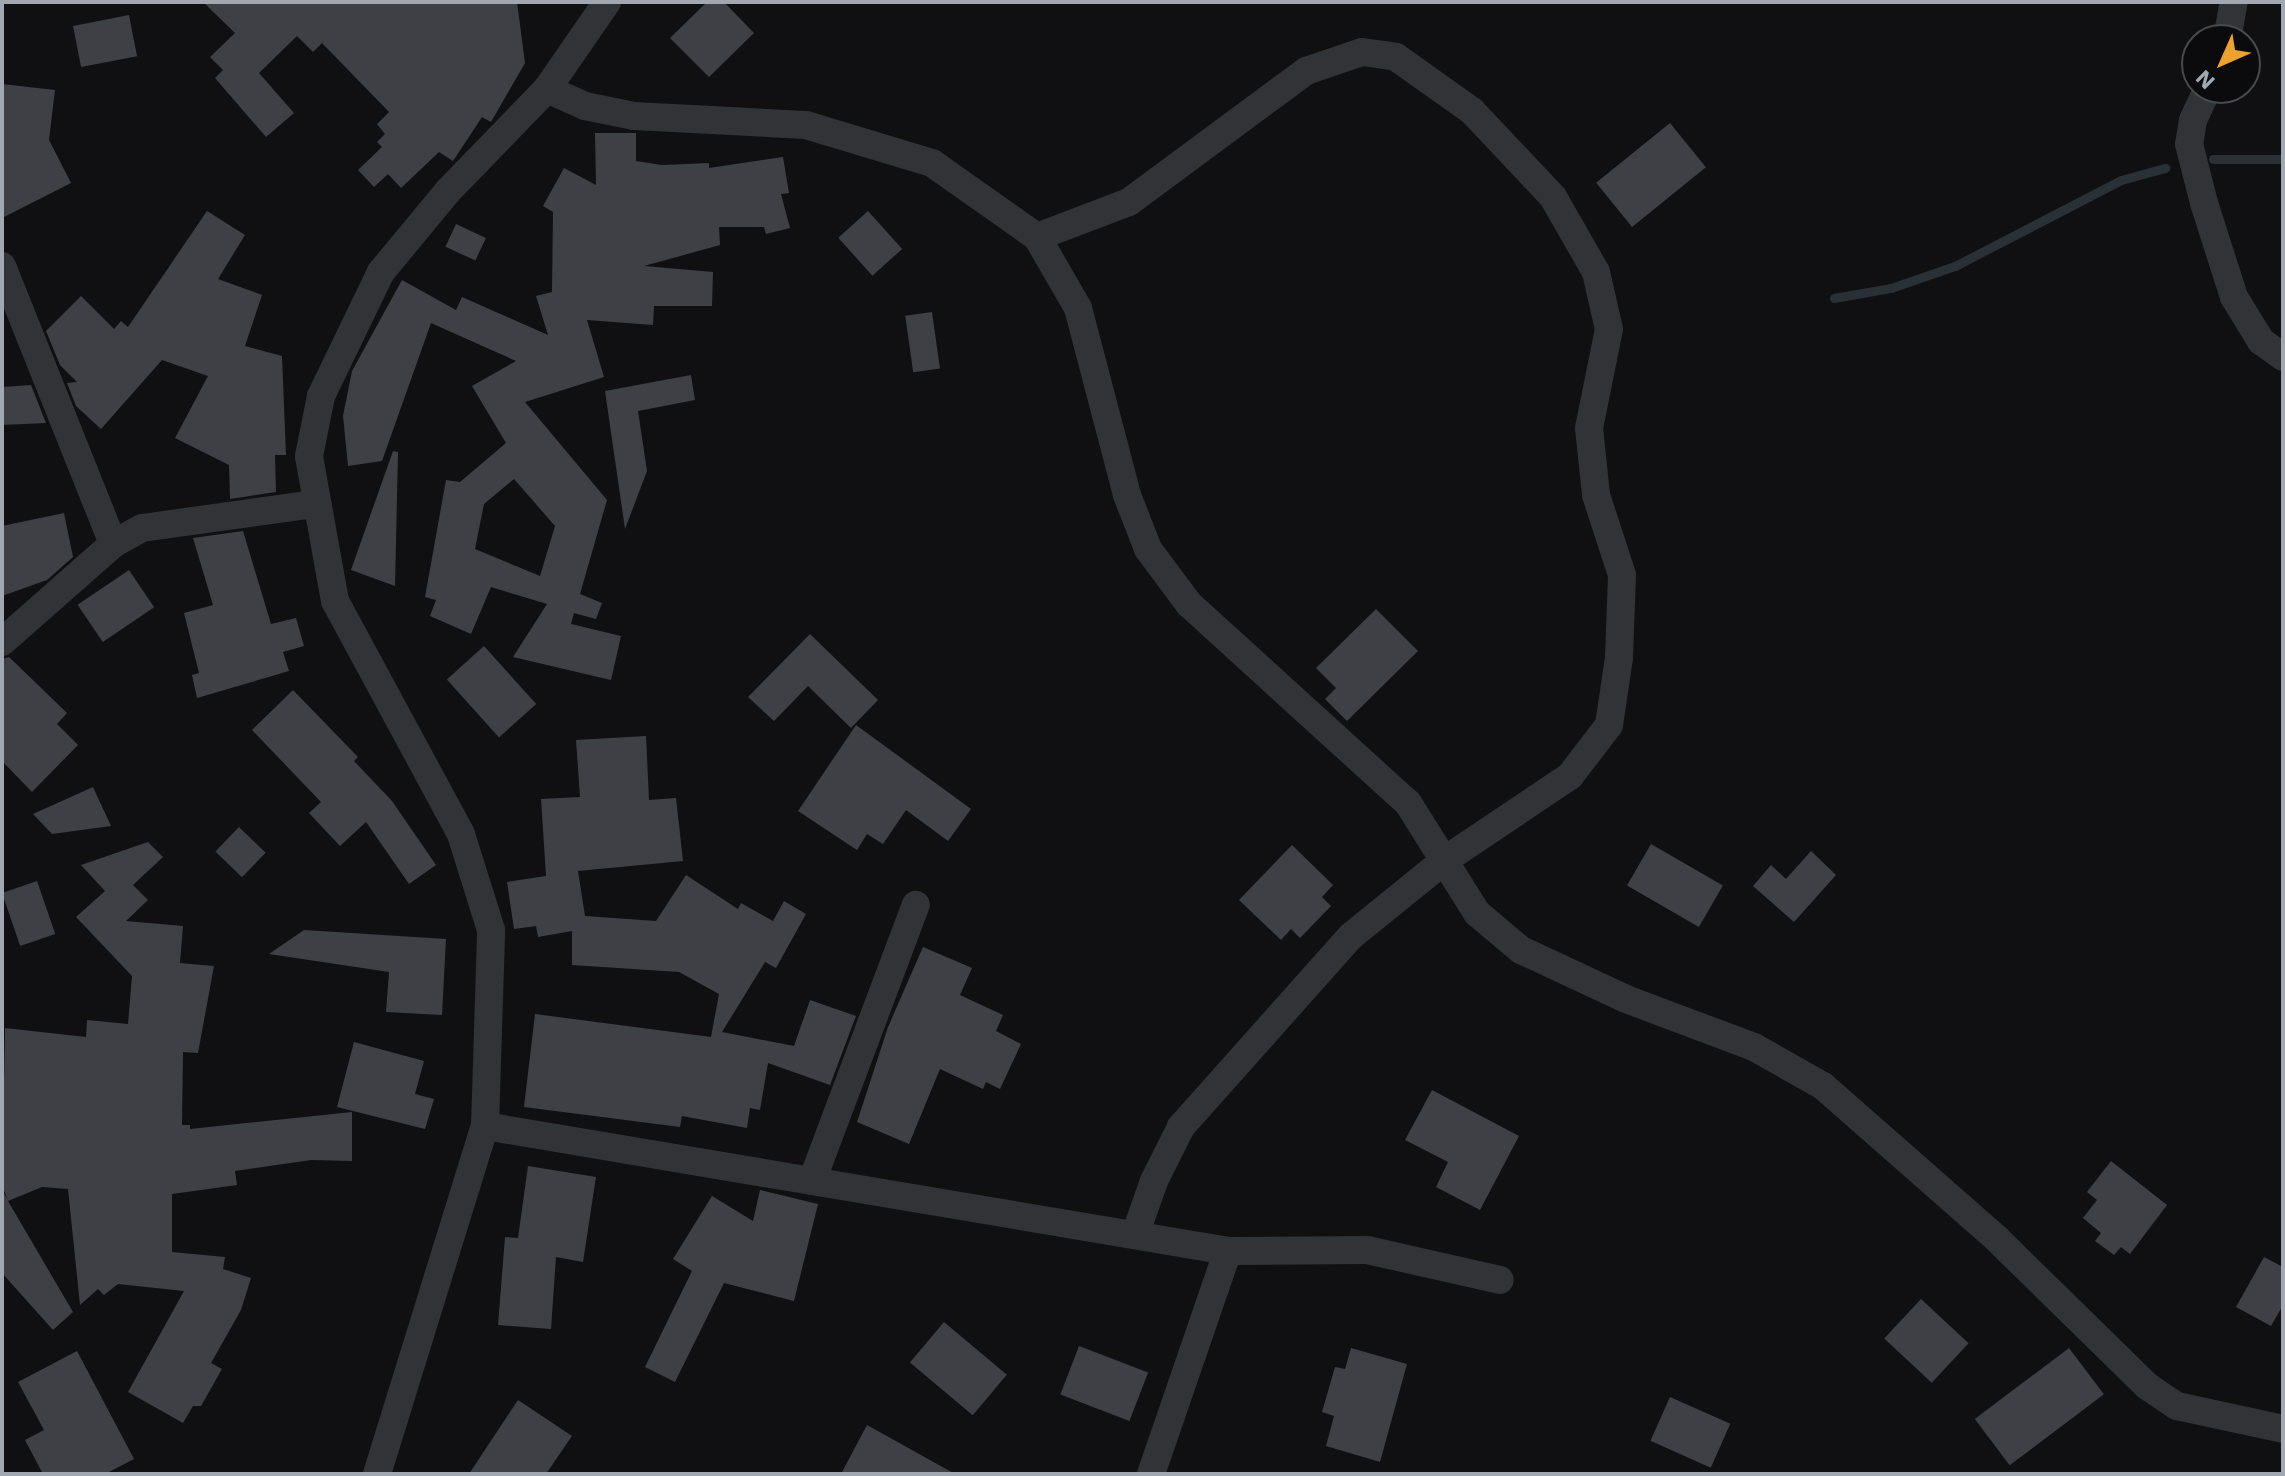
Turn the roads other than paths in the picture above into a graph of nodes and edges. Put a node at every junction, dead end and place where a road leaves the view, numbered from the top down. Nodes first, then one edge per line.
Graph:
1 (607, 2) edge
2 (2234, 2) edge
3 (2230, 24) edge
4 (547, 89) junction
5 (2200, 104) edge
6 (1037, 237) junction
7 (2, 266) edge
8 (2283, 357) edge
9 (315, 504) junction
10 (113, 544) junction
11 (2, 642) edge
12 (1445, 860) junction
13 (916, 905) dead end
14 (485, 1126) junction
15 (812, 1181) junction
16 (1135, 1235) junction
17 (1228, 1251) junction
18 (1500, 1280) dead end
19 (2283, 1429) edge
20 (377, 1474) edge
21 (1151, 1474) edge

1 - 4 street
2 - 3 street
4 - 6 street
4 - 9 street
5 - 8 street
6 - 12 street
6 - 12 street
7 - 10 street
9 - 10 street
9 - 14 street
10 - 11 street
12 - 16 street
12 - 19 street
13 - 15 street
14 - 15 street
14 - 20 street
15 - 16 street
16 - 17 street
17 - 18 street
17 - 21 street

